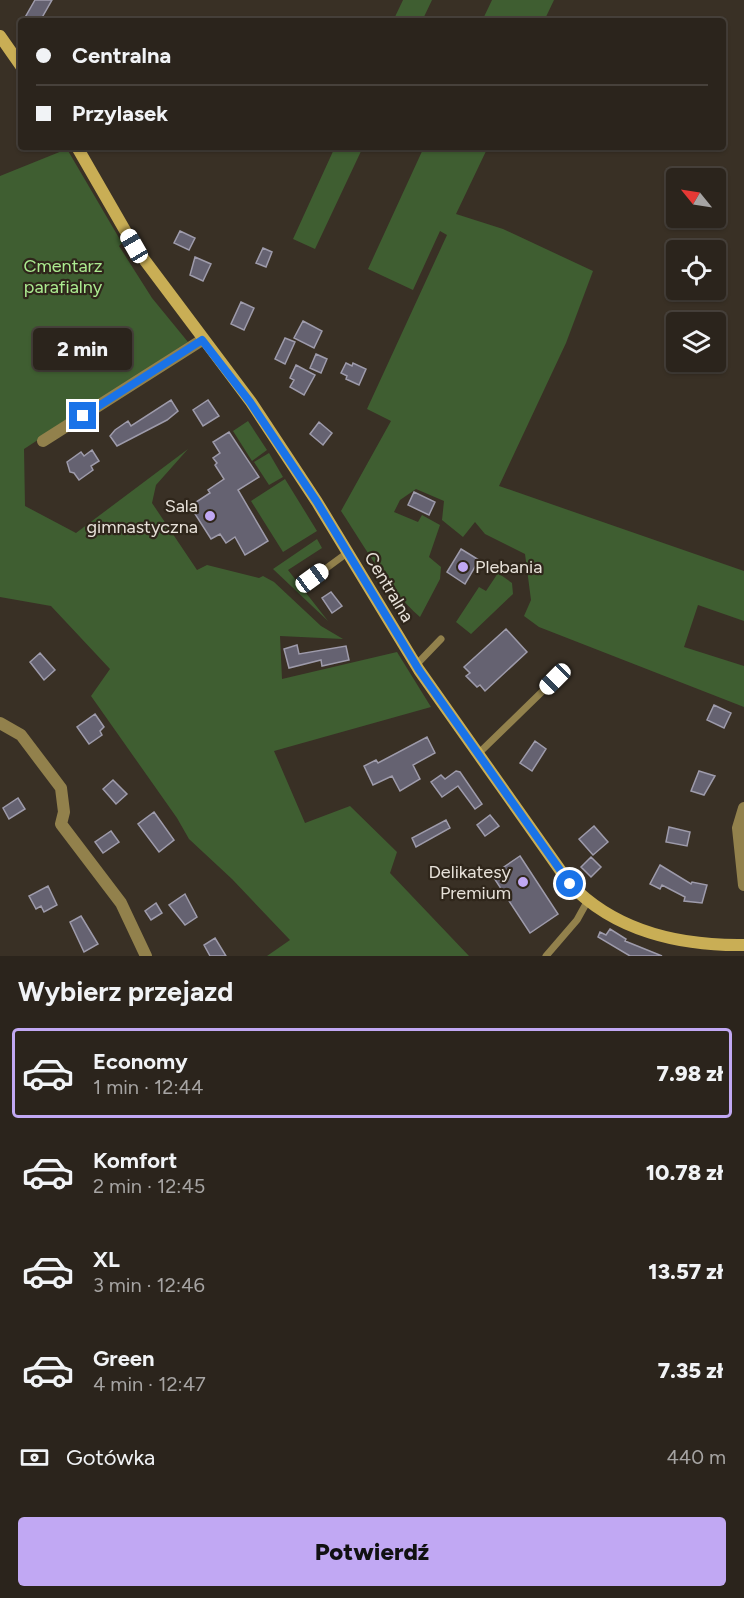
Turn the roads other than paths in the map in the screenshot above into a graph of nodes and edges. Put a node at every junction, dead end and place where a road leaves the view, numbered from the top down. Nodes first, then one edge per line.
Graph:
1 (0, 36) edge
2 (18, 62) edge
3 (79, 150) edge
4 (202, 340) junction
5 (43, 441) dead end
6 (347, 553) junction
7 (312, 578) dead end
8 (441, 639) dead end
9 (416, 665) junction
10 (555, 679) dead end
11 (0, 723) edge
12 (479, 753) junction
13 (744, 808) edge
14 (744, 885) edge
15 (587, 902) junction
16 (744, 945) edge
17 (146, 956) edge
18 (546, 956) edge

1 - 2 street
3 - 4 street, Centralna
4 - 5 street
4 - 6 street, Centralna
6 - 7 lane
6 - 9 street, Centralna
8 - 9 lane
9 - 12 street, Centralna
10 - 12 lane
11 - 17 street
12 - 15 street, Centralna
13 - 14 street
15 - 16 street, Centralna
15 - 18 lane

